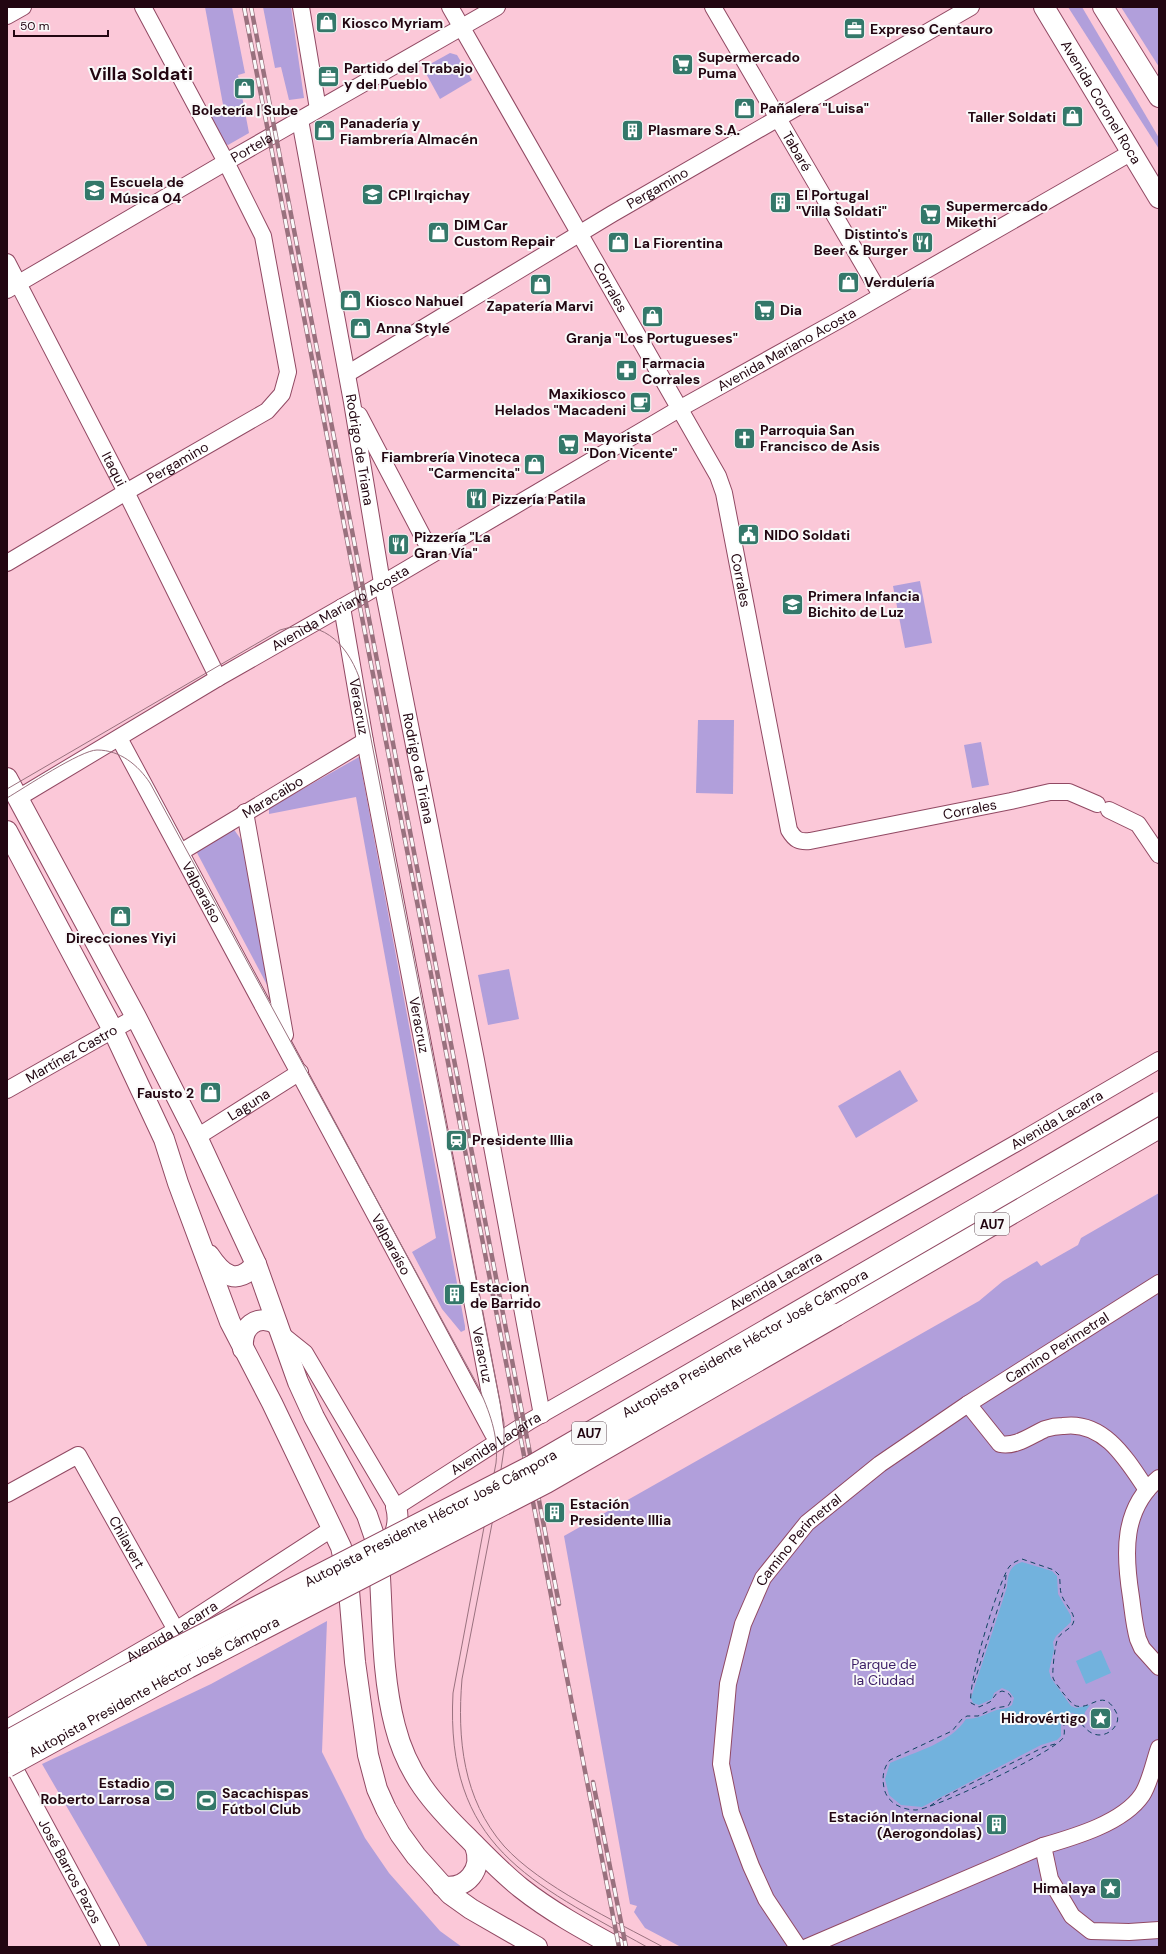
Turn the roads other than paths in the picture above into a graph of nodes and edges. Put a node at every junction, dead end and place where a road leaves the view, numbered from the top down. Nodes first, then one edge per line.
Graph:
1 (23, 7) edge
2 (143, 7) edge
3 (301, 7) edge
4 (450, 7) edge
5 (497, 7) edge
6 (713, 7) edge
7 (971, 7) edge
8 (1044, 7) edge
9 (1103, 7) edge
10 (7, 16) edge
11 (461, 28) junction
12 (1159, 97) edge
13 (318, 109) junction
14 (777, 117) junction
15 (300, 120) junction
16 (1132, 152) junction
17 (226, 162) junction
18 (1159, 198) edge
19 (579, 234) junction
20 (7, 262) edge
21 (13, 287) edge
22 (881, 295) junction
23 (347, 374) junction
24 (352, 402) junction
25 (679, 409) junction
26 (126, 492) junction
27 (432, 554) junction
28 (7, 564) edge
29 (382, 583) junction
30 (342, 607) junction
31 (218, 678) junction
32 (119, 738) junction
33 (365, 741) junction
34 (7, 778) edge
35 (12, 802) edge
36 (245, 812) junction
37 (7, 831) edge
38 (181, 852) junction
39 (1159, 855) edge
40 (136, 1017) junction
41 (113, 1030) junction
42 (286, 1047) junction
43 (1159, 1060) edge
44 (300, 1072) junction
45 (7, 1090) edge
46 (1154, 1105) edge
47 (1156, 1130) edge
48 (197, 1137) junction
49 (204, 1247) junction
50 (256, 1264) junction
51 (1159, 1283) edge
52 (279, 1329) junction
53 (243, 1349) junction
54 (968, 1404) junction
55 (542, 1415) junction
56 (497, 1442) junction
57 (1159, 1478) edge
58 (1147, 1490) junction
59 (7, 1494) edge
60 (396, 1507) junction
61 (333, 1528) junction
62 (379, 1560) junction
63 (176, 1630) junction
64 (1159, 1667) edge
65 (7, 1728) edge
66 (7, 1742) edge
67 (1159, 1748) edge
68 (7, 1754) edge
69 (7, 1766) edge
70 (475, 1846) junction
71 (1043, 1846) junction
72 (442, 1886) junction
73 (1159, 1930) edge
74 (111, 1947) edge
75 (537, 1947) edge
76 (616, 1947) edge
77 (798, 1947) edge
78 (807, 1947) edge

1 - 10 street
2 - 17 street
3 - 13 street
4 - 11 street, Corrales
5 - 11 street, Portela
6 - 14 street, Tabaré
7 - 14 street, Pergamino
8 - 16 main road, Avenida Coronel Roca
9 - 12 main road
11 - 13 street, Portela
11 - 19 street, Corrales
13 - 15 street, Portela
14 - 19 street, Pergamino
14 - 22 street, Tabaré
15 - 17 street, Portela
15 - 23 street, Rodrigo de Triana
16 - 18 main road, Avenida Coronel Roca
16 - 22 street, Avenida Mariano Acosta
17 - 21 street, Portela
17 - 26 street, Pergamino
19 - 23 street, Pergamino
19 - 25 street, Corrales
20 - 21 street, Itaqui
21 - 26 street, Itaqui
22 - 25 street, Avenida Mariano Acosta
23 - 24 street, Rodrigo de Triana
24 - 27 street
24 - 29 street, Rodrigo de Triana
25 - 27 street, Avenida Mariano Acosta
25 - 39 street, Corrales
26 - 28 street, Pergamino
26 - 31 street, Itaqui
27 - 29 street, Avenida Mariano Acosta
29 - 30 street, Avenida Mariano Acosta
29 - 55 street, Rodrigo de Triana
30 - 31 street, Avenida Mariano Acosta
30 - 33 street, Veracruz
31 - 32 street, Avenida Mariano Acosta
32 - 35 street, Avenida Mariano Acosta
32 - 38 street, Valparaíso
33 - 36 street, Maracaibo
33 - 56 street, Veracruz
34 - 35 main road
35 - 40 main road
36 - 38 street, Maracaibo
36 - 42 street, Valparaíso
37 - 41 main road
38 - 42 street, Valparaíso
40 - 41 street, Martínez Castro
40 - 48 main road
41 - 45 street, Martínez Castro
41 - 49 main road
42 - 44 street, Valparaíso
43 - 55 street, Avenida Lacarra
44 - 48 street, Laguna
44 - 56 street, Valparaíso
46 - 66 highway, Autopista Presidente Héctor José Cámpora / AU7, bridge
47 - 69 highway, Autopista Presidente Héctor José Cámpora / AU7, bridge
48 - 50 main road
49 - 50 main road
49 - 53 main road
50 - 52 main road
51 - 54 street, Camino Perimetral
52 - 53 main road
52 - 60 street
52 - 62 main road
53 - 61 main road
54 - 58 street
54 - 77 street, Camino Perimetral
55 - 56 street, Avenida Lacarra
56 - 60 street, Avenida Lacarra
57 - 58 street
58 - 64 street
59 - 63 street, Chilavert
60 - 62 main road
61 - 63 street, Avenida Lacarra
61 - 72 main road
62 - 70 main road
63 - 65 street, Avenida Lacarra
67 - 71 street
68 - 74 street, José Barros Pazos
70 - 72 main road
70 - 76 main road
71 - 73 street
71 - 78 street
72 - 75 main road

